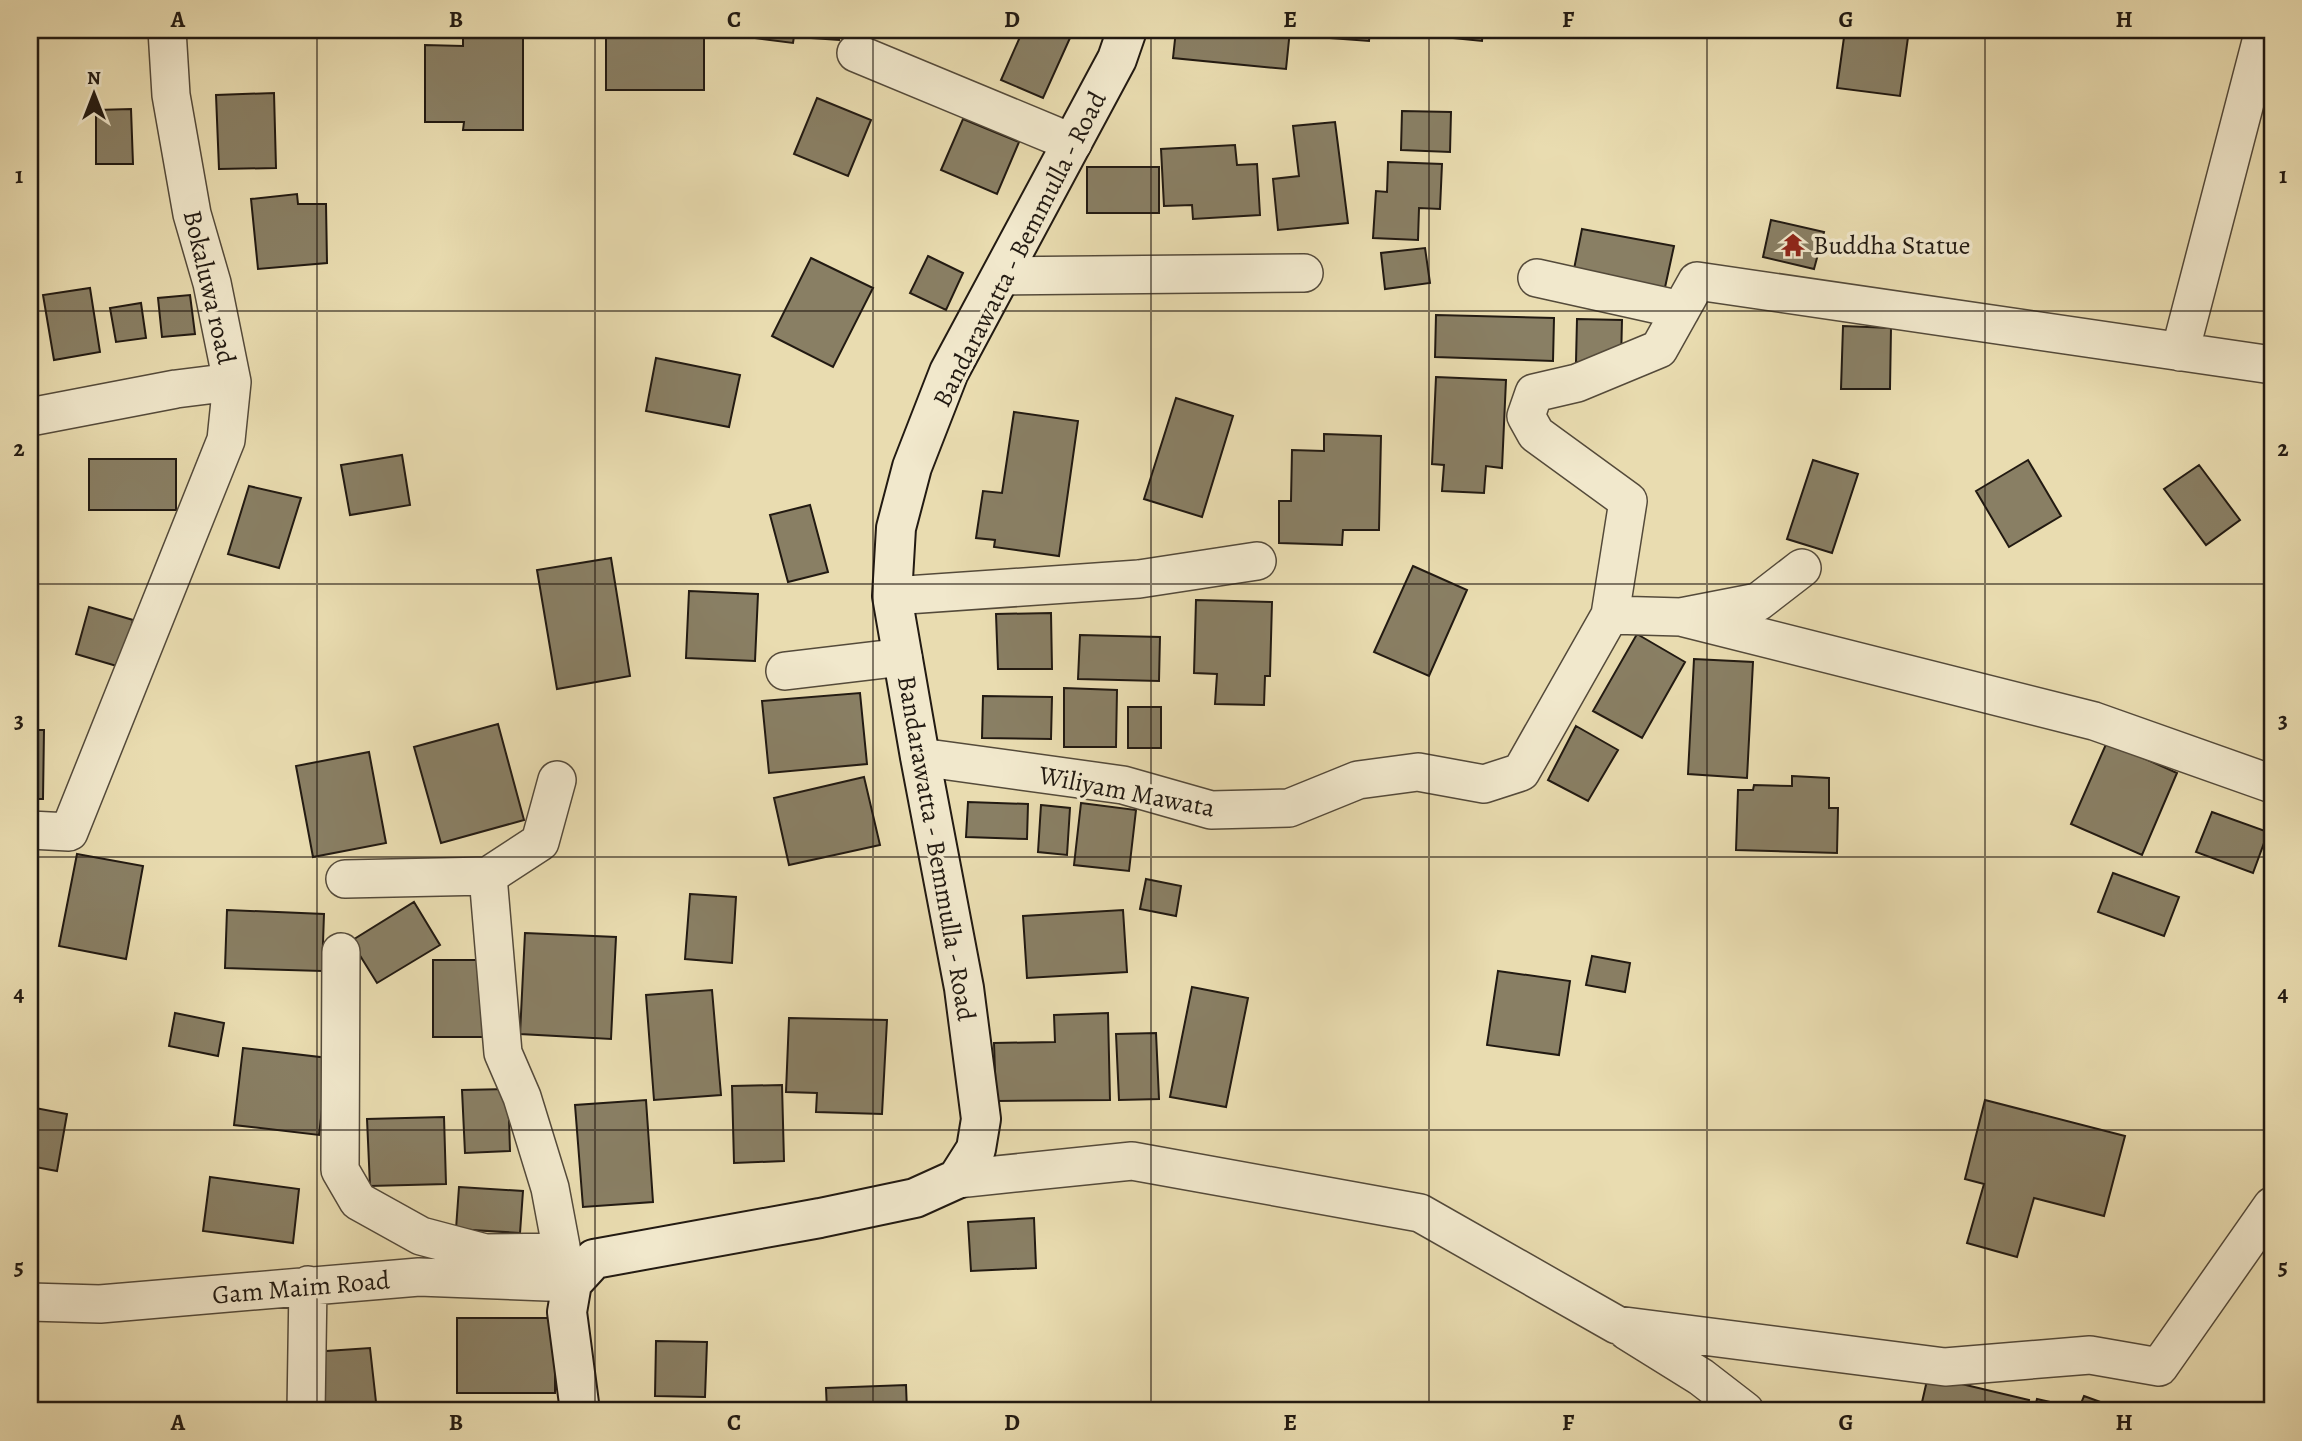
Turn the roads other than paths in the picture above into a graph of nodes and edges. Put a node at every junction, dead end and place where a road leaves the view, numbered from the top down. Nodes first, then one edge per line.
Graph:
1 (167, 30) edge
2 (1127, 30) edge
3 (2264, 30) edge
4 (856, 53) dead end
5 (1073, 143) junction
6 (1304, 273) dead end
7 (1001, 276) junction
8 (1537, 278) dead end
9 (1681, 310) junction
10 (2180, 352) junction
11 (2272, 365) edge
12 (232, 382) junction
13 (30, 417) edge
14 (1257, 561) dead end
15 (1802, 568) dead end
16 (892, 596) junction
17 (1610, 615) junction
18 (1681, 617) junction
19 (903, 657) junction
20 (785, 671) dead end
21 (919, 757) junction
22 (557, 780) dead end
23 (2272, 784) edge
24 (30, 830) edge
25 (488, 876) junction
26 (345, 879) dead end
27 (341, 952) dead end
28 (957, 1179) junction
29 (2272, 1206) edge
30 (567, 1268) junction
31 (308, 1285) junction
32 (30, 1302) edge
33 (1617, 1325) junction
34 (306, 1411) edge
35 (580, 1411) edge
36 (1745, 1411) edge

1 - 12 street, Bokaluwa road
2 - 5 street, Bandarawatta - Bemmulla - Road
3 - 10 street
4 - 5 street
5 - 7 street, Bandarawatta - Bemmulla - Road
6 - 7 street
7 - 16 street, Bandarawatta - Bemmulla - Road
8 - 9 street
9 - 10 street
9 - 17 street
10 - 11 street
12 - 13 street, Bokaluwa road
12 - 24 street
14 - 16 street
15 - 18 street
16 - 19 street, Bandarawatta - Bemmulla - Road
17 - 18 street
17 - 21 street, Wiliyam Mawata
18 - 23 street
19 - 20 street
19 - 21 street, Bandarawatta - Bemmulla - Road
21 - 28 street, Bandarawatta - Bemmulla - Road
22 - 25 street
25 - 26 street
25 - 30 street
27 - 30 street
28 - 30 street
28 - 33 street
29 - 33 street
30 - 31 street, Gam Maim Road
30 - 35 street
31 - 32 street, Gam Maim Road
31 - 34 street
33 - 36 street

